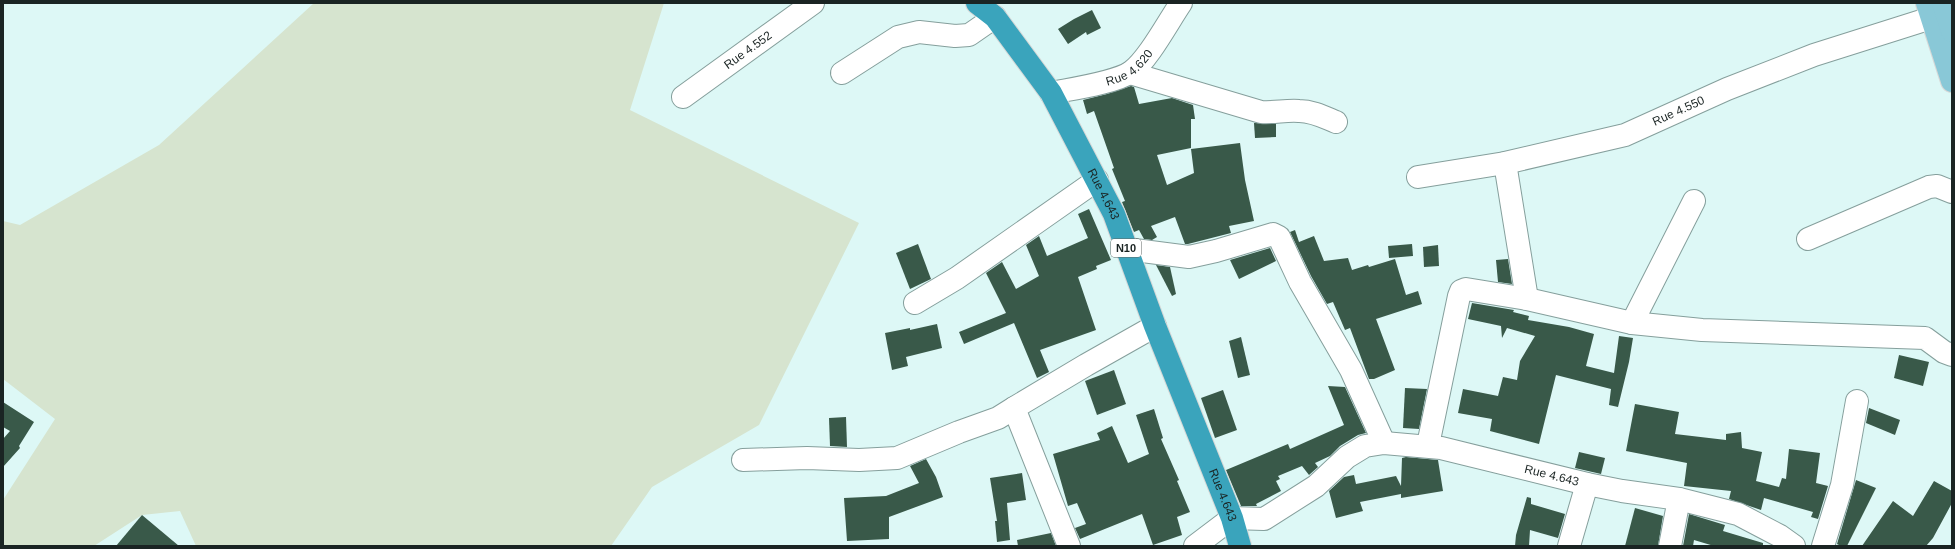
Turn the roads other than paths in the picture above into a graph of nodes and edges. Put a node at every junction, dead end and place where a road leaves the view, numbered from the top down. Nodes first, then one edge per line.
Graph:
1 (813, 3) edge
2 (977, 3) edge
3 (1181, 3) edge
4 (1934, 8) edge
5 (995, 17) junction
6 (1952, 31) edge
7 (1130, 73) junction
8 (842, 74) dead end
9 (1952, 81) edge
10 (1051, 93) junction
11 (683, 97) dead end
12 (1336, 122) dead end
13 (1505, 163) junction
14 (1418, 177) dead end
15 (1097, 180) junction
16 (1952, 192) edge
17 (1694, 201) dead end
18 (1808, 239) dead end
19 (1127, 249) junction
20 (1527, 299) junction
21 (915, 303) dead end
22 (1632, 323) junction
23 (1155, 326) junction
24 (1952, 355) edge
25 (1857, 401) dead end
26 (1014, 408) junction
27 (1384, 443) junction
28 (1428, 446) junction
29 (743, 460) dead end
30 (1587, 484) junction
31 (1679, 499) junction
32 (1232, 518) junction
33 (1069, 546) edge
34 (1195, 546) edge
35 (1240, 546) edge
36 (1570, 546) edge
37 (1670, 546) edge
38 (1794, 546) edge
39 (1824, 546) edge

1 - 11 street, Rue 4.552
2 - 5 highway, Rue 4.643 / N10
3 - 7 street, Rue 4.620
4 - 6 main road
4 - 9 main road
4 - 13 street, Rue 4.550
5 - 8 street
5 - 10 highway, Rue 4.643 / N10
7 - 10 street, Rue 4.620
7 - 12 street
10 - 15 highway, Rue 4.643 / N10
13 - 14 street, Rue 4.550
13 - 20 street
15 - 19 highway, Rue 4.643 / N10
15 - 21 street
16 - 18 street
17 - 22 street
19 - 23 highway, Rue 4.643 / N10
19 - 27 street
20 - 22 street
20 - 28 street
22 - 24 street
23 - 26 street
23 - 32 highway, Rue 4.643 / N10
25 - 39 street
26 - 29 street
26 - 33 street
27 - 28 street, Rue 4.643
27 - 32 street, Rue 4.643
28 - 30 street, Rue 4.643
30 - 31 street, Rue 4.643
30 - 36 street
31 - 37 street
31 - 38 street, Rue 4.643
32 - 34 street
32 - 35 highway, N10

